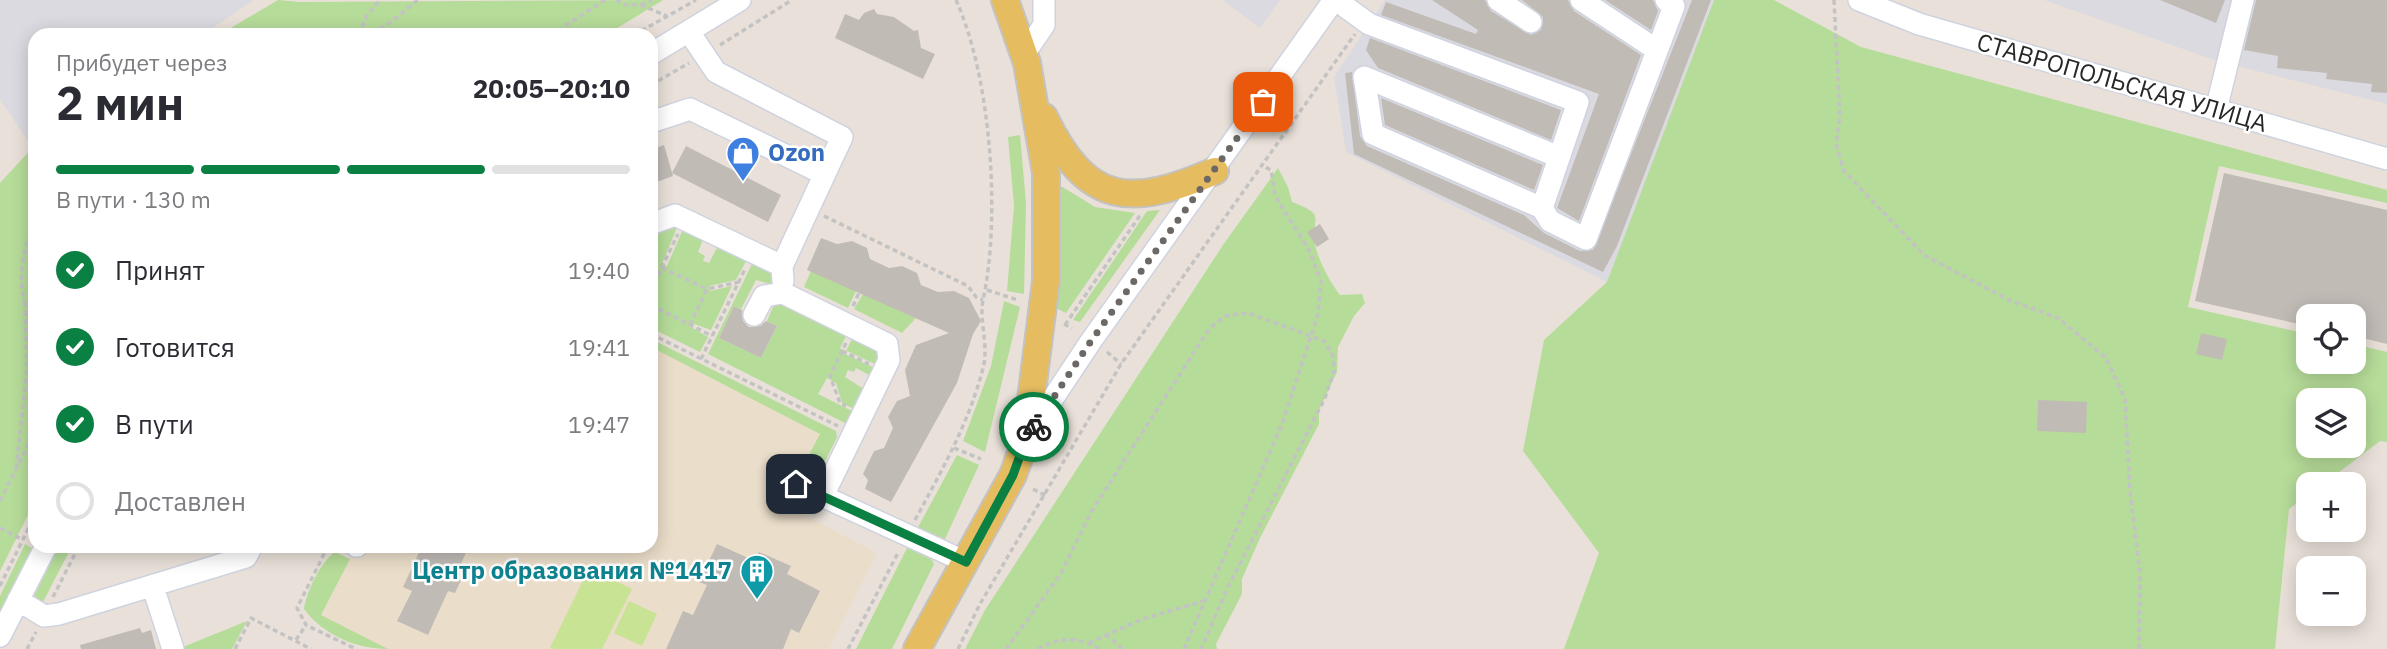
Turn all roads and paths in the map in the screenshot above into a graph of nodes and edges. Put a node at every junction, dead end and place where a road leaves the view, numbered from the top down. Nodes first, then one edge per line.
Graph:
1 (380, 0) edge
2 (418, 0) edge
3 (605, 0) edge
4 (616, 0) edge
5 (652, 0) edge
6 (696, 0) edge
7 (740, 0) edge
8 (792, 0) edge
9 (956, 0) edge
10 (1004, 0) edge
11 (1044, 0) edge
12 (1335, 0) edge
13 (1498, 0) edge
14 (1581, 0) edge
15 (1666, 0) edge
16 (1833, 0) edge
17 (1859, 0) edge
18 (2243, 0) edge
19 (641, 5) junction
20 (667, 16) junction
21 (1365, 20) junction
22 (1531, 22) dead end
23 (363, 28) edge
24 (379, 28) edge
25 (562, 28) edge
26 (646, 28) edge
27 (681, 30) junction
28 (658, 48) edge
29 (1657, 50) junction
30 (1024, 54) junction
31 (702, 56) junction
32 (658, 81) edge
33 (1034, 97) junction
34 (2216, 110) junction
35 (658, 120) edge
36 (1559, 157) junction
37 (2387, 159) edge
38 (1263, 166) junction
39 (1215, 171) junction
40 (824, 174) junction
41 (1542, 208) junction
42 (1144, 209) dead end
43 (684, 220) junction
44 (658, 221) edge
45 (28, 240) edge
46 (752, 254) junction
47 (782, 267) junction
48 (662, 268) junction
49 (658, 275) edge
50 (739, 282) junction
51 (707, 289) junction
52 (988, 290) junction
53 (783, 293) junction
54 (859, 293) dead end
55 (1018, 300) dead end
56 (25, 303) junction
57 (658, 309) edge
58 (28, 311) edge
59 (754, 315) dead end
60 (852, 319) junction
61 (1065, 324) dead end
62 (690, 325) junction
63 (1311, 334) junction
64 (712, 336) junction
65 (658, 338) edge
66 (1105, 350) dead end
67 (701, 359) junction
68 (1121, 364) junction
69 (863, 415) junction
70 (844, 429) dead end
71 (1026, 439) junction
72 (28, 445) edge
73 (954, 448) junction
74 (981, 459) dead end
75 (16, 468) junction
76 (796, 484) dead end
77 (1033, 489) dead end
78 (823, 496) junction
79 (1046, 496) junction
80 (0, 500) edge
81 (0, 528) edge
82 (28, 530) edge
83 (906, 537) junction
84 (23, 540) junction
85 (28, 542) edge
86 (43, 553) edge
87 (248, 553) edge
88 (324, 553) edge
89 (966, 562) junction
90 (0, 586) edge
91 (153, 586) junction
92 (18, 600) junction
93 (1207, 600) junction
94 (306, 625) junction
95 (1106, 634) junction
96 (0, 636) edge
97 (296, 640) junction
98 (1089, 643) junction
99 (173, 649) edge
100 (235, 649) edge
101 (311, 649) edge
102 (356, 649) edge
103 (848, 649) edge
104 (917, 649) edge
105 (958, 649) edge
106 (1006, 649) edge
107 (1038, 649) edge
108 (1100, 649) edge
109 (1122, 649) edge
110 (1184, 649) edge
111 (1201, 649) edge
112 (2139, 649) edge

1 - 23 path
2 - 24 path
3 - 25 path
4 - 19 path
5 - 19 path
6 - 20 path
7 - 27 street
8 - 31 path
9 - 52 path
10 - 30 main road
11 - 30 street
12 - 21 street
12 - 39 street
13 - 22 street
14 - 29 street
15 - 29 street
16 - 112 path
17 - 34 street, СТАВРОПОЛЬСКАЯ УЛИЦА
18 - 34 street
19 - 20 path
20 - 26 path
20 - 27 path
21 - 36 street
21 - 38 path
27 - 28 street
27 - 31 street
29 - 41 street
30 - 33 main road
31 - 32 path
31 - 40 street
33 - 39 main road
33 - 71 main road
34 - 37 street, СТАВРОПОЛЬСКАЯ УЛИЦА
35 - 40 street
36 - 41 street
36 - 41 street
38 - 63 path
38 - 68 path
39 - 71 street
40 - 47 street
42 - 61 path
43 - 44 street
43 - 46 street
43 - 48 path
45 - 56 path
46 - 47 street
46 - 50 path
47 - 53 street
48 - 49 path
48 - 51 path
50 - 51 path
50 - 64 path
51 - 62 path
52 - 55 path
52 - 73 path
53 - 59 street
53 - 60 street
54 - 60 path
56 - 58 path
56 - 75 path
57 - 62 path
60 - 69 path
60 - 69 street
62 - 64 path
63 - 93 path
63 - 106 path
63 - 111 path
64 - 67 path
65 - 67 path
66 - 68 path
67 - 70 path
68 - 79 path
69 - 78 street
71 - 89 main road
72 - 75 path
73 - 74 path
73 - 83 path
75 - 80 path
76 - 78 street
77 - 79 path
78 - 83 street
79 - 105 path
81 - 84 path
82 - 84 path
83 - 89 street
83 - 103 path
84 - 85 path
84 - 90 path
86 - 92 street
87 - 91 street
88 - 94 path
89 - 104 main road
91 - 92 street
91 - 99 street
92 - 96 street
93 - 95 path
93 - 110 path
94 - 97 path
94 - 102 path
95 - 98 path
95 - 109 path
97 - 100 path
97 - 101 path
98 - 107 path
98 - 108 path

